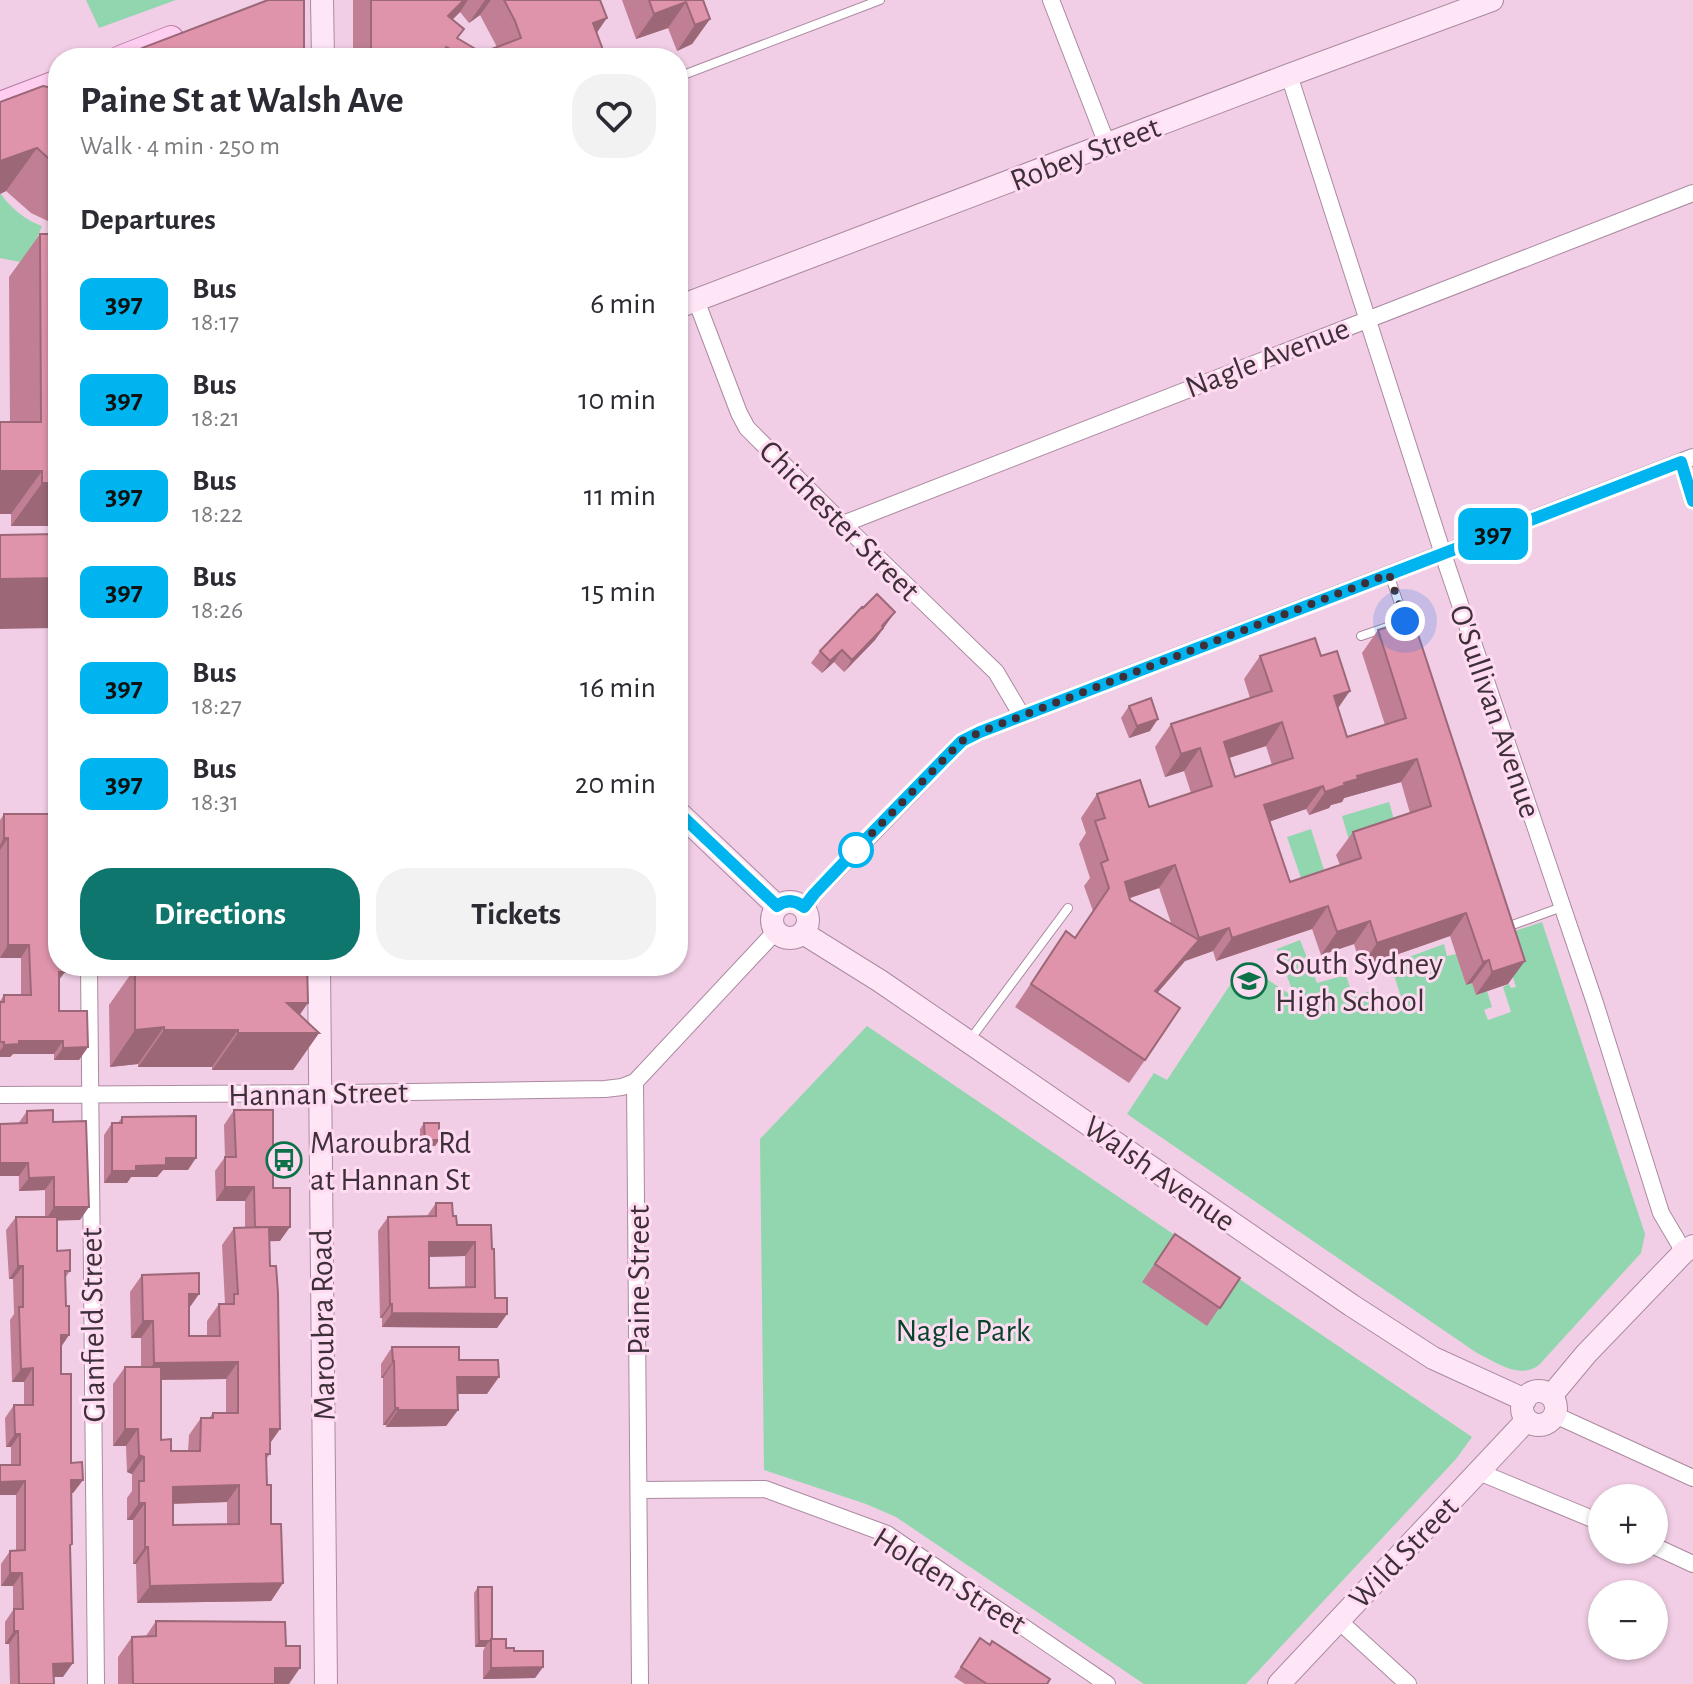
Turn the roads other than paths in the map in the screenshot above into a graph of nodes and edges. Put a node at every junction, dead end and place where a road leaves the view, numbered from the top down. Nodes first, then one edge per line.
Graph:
1 (322, 0) edge
2 (880, 0) edge
3 (1051, 0) edge
4 (1492, 0) edge
5 (188, 32) edge
6 (146, 48) edge
7 (323, 48) edge
8 (688, 73) edge
9 (1289, 75) junction
10 (48, 86) edge
11 (0, 104) edge
12 (1107, 144) junction
13 (1693, 193) edge
14 (688, 304) edge
15 (688, 306) edge
16 (1367, 319) junction
17 (1687, 460) edge
18 (1693, 501) edge
19 (843, 524) junction
20 (1443, 554) junction
21 (1389, 574) junction
22 (1405, 621) junction
23 (1410, 635) edge
24 (1361, 636) dead end
25 (1022, 716) junction
26 (688, 821) edge
27 (777, 906) junction
28 (804, 907) junction
29 (1562, 907) junction
30 (1068, 908) dead end
31 (1502, 913) edge
32 (776, 931) junction
33 (803, 933) junction
34 (89, 976) edge
35 (319, 976) edge
36 (969, 1042) junction
37 (635, 1082) junction
38 (320, 1093) junction
39 (90, 1094) junction
40 (0, 1095) edge
41 (1688, 1249) edge
42 (1553, 1406) junction
43 (1522, 1418) junction
44 (1485, 1465) junction
45 (1693, 1478) edge
46 (639, 1490) junction
47 (1588, 1516) edge
48 (1668, 1552) edge
49 (1693, 1564) edge
50 (1338, 1620) junction
51 (96, 1684) edge
52 (326, 1684) edge
53 (640, 1684) edge
54 (1107, 1684) edge
55 (1279, 1684) edge
56 (1408, 1684) edge

1 - 7 street
2 - 8 lane
3 - 12 street
4 - 9 street, Robey Street
5 - 6 main road
9 - 12 street, Robey Street
9 - 16 street, O'Sullivan Avenue
10 - 11 main road
12 - 14 street, Robey Street
13 - 16 street, Nagle Avenue
15 - 19 street, Chichester Street
16 - 19 street, Nagle Avenue
16 - 20 street, O'Sullivan Avenue
17 - 18 street
17 - 20 street
19 - 25 street, Chichester Street
20 - 21 street
20 - 29 street, O'Sullivan Avenue
21 - 22 lane
21 - 25 street
22 - 23 lane
22 - 24 lane
25 - 28 street
26 - 27 street
27 - 28 street
27 - 32 street
28 - 33 street
29 - 31 lane
29 - 41 street, O'Sullivan Avenue
30 - 36 lane
32 - 33 street
32 - 37 street
33 - 36 street, Walsh Avenue
34 - 39 street, Glanfield Street
35 - 38 street, Maroubra Road
36 - 43 street, Walsh Avenue
37 - 38 street, Hannan Street
37 - 46 street, Paine Street
38 - 39 street, Hannan Street
38 - 52 street, Maroubra Road
39 - 40 street, Hannan Street
39 - 51 street, Glanfield Street
41 - 42 street
42 - 43 street
42 - 45 street
43 - 44 street, Wild Street
44 - 47 street
44 - 50 street, Wild Street
46 - 53 street, Paine Street
46 - 54 street, Holden Street
48 - 49 street
50 - 55 street, Wild Street
50 - 56 street

